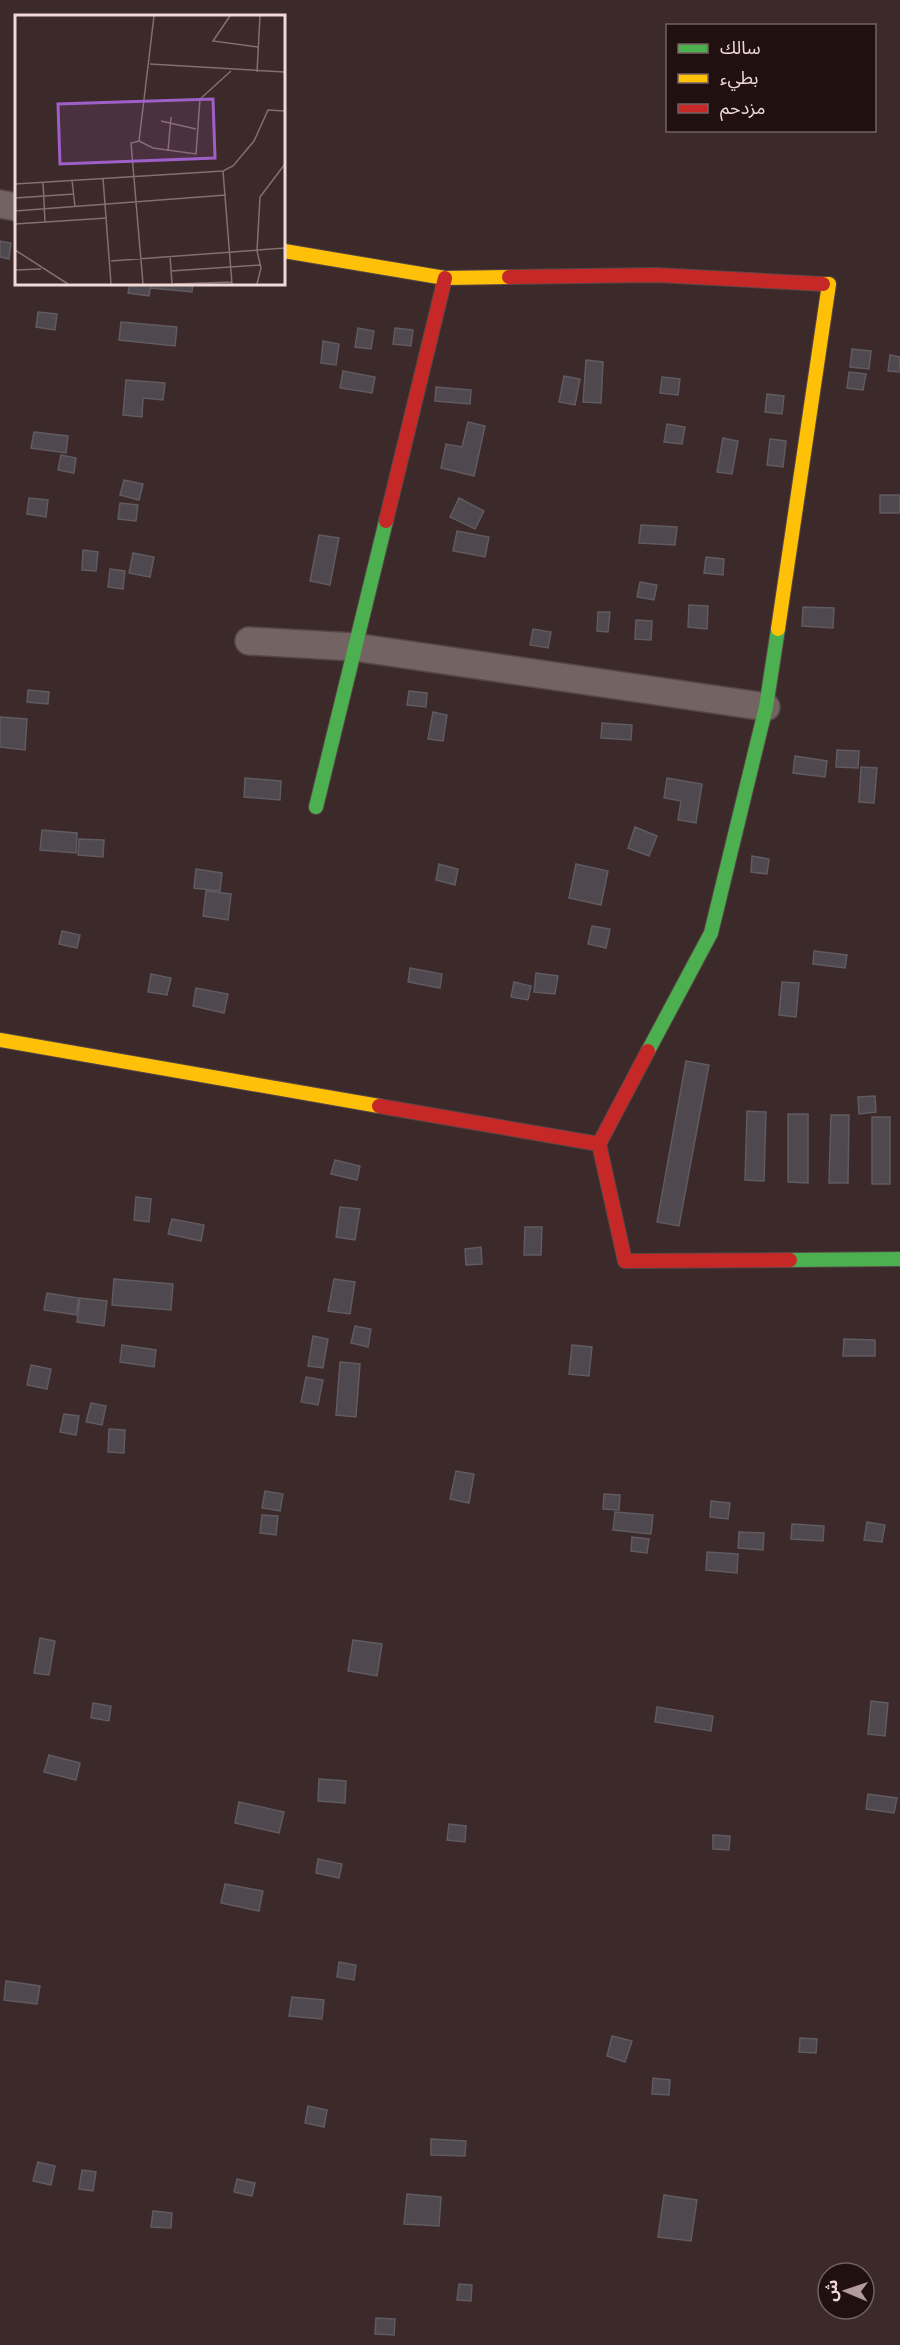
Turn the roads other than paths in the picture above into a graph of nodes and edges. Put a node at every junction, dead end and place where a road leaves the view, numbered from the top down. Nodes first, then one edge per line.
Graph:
1 (0, 204) edge
2 (15, 207) edge
3 (285, 251) edge
4 (445, 278) junction
5 (249, 641) dead end
6 (354, 647) junction
7 (766, 707) junction
8 (316, 807) dead end
9 (0, 1040) edge
10 (599, 1144) junction
11 (900, 1259) edge

1 - 2 street
3 - 4 street
4 - 6 street
4 - 7 street
5 - 6 street
6 - 7 street
6 - 8 street
7 - 10 street
9 - 10 street
10 - 11 street

